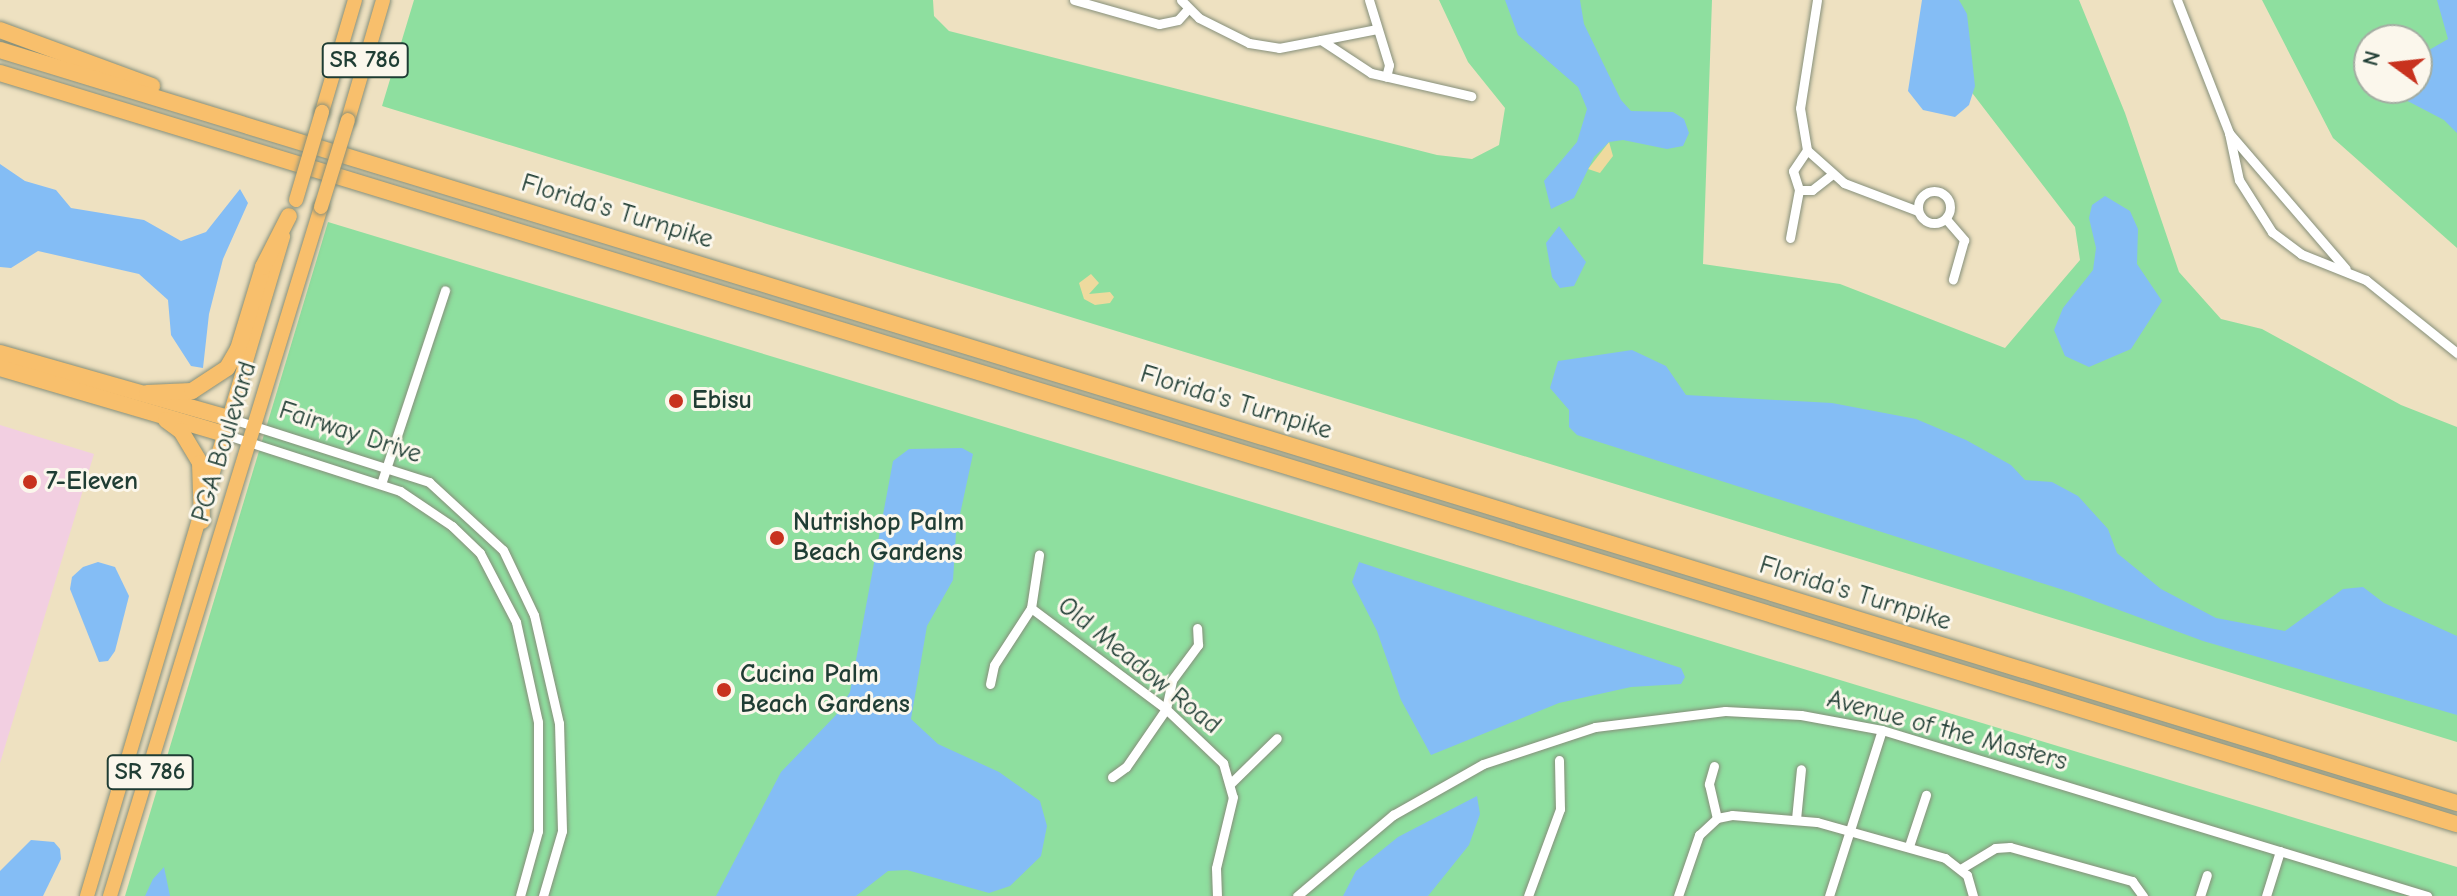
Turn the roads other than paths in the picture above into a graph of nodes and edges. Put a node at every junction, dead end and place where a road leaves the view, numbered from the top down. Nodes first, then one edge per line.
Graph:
1 (355, 0) edge
2 (383, 0) edge
3 (1074, 0) edge
4 (1181, 0) edge
5 (1369, 0) edge
6 (1817, 0) edge
7 (2177, 0) edge
8 (1188, 9) junction
9 (1377, 29) junction
10 (0, 30) edge
11 (1321, 40) junction
12 (0, 50) edge
13 (0, 73) edge
14 (1386, 77) junction
15 (1471, 96) dead end
16 (189, 104) junction
17 (2229, 133) junction
18 (1807, 150) junction
19 (1831, 175) junction
20 (1799, 190) junction
21 (1918, 211) junction
22 (289, 216) junction
23 (1946, 219) junction
24 (1790, 238) dead end
25 (2346, 269) junction
26 (1953, 279) dead end
27 (445, 290) dead end
28 (0, 353) edge
29 (2457, 353) edge
30 (0, 368) edge
31 (147, 393) junction
32 (158, 415) junction
33 (256, 426) junction
34 (230, 427) junction
35 (250, 444) junction
36 (388, 466) junction
37 (381, 484) junction
38 (202, 521) junction
39 (1039, 555) dead end
40 (1031, 608) junction
41 (1197, 628) dead end
42 (990, 684) dead end
43 (1166, 709) junction
44 (1882, 730) junction
45 (1277, 738) dead end
46 (1559, 760) dead end
47 (1714, 766) dead end
48 (1801, 769) dead end
49 (1112, 777) dead end
50 (1231, 783) junction
51 (1926, 795) dead end
52 (2457, 803) edge
53 (1717, 818) junction
54 (1796, 819) junction
55 (2457, 824) edge
56 (1850, 829) junction
57 (1909, 846) junction
58 (2280, 851) junction
59 (1962, 868) junction
60 (2207, 875) dead end
61 (87, 896) edge
62 (110, 896) edge
63 (520, 896) edge
64 (543, 896) edge
65 (1217, 896) edge
66 (1297, 896) edge
67 (1528, 896) edge
68 (1678, 896) edge
69 (1829, 896) edge
70 (1973, 896) edge
71 (2143, 896) edge
72 (2200, 896) edge
73 (2266, 896) edge
74 (2427, 896) edge

1 - 22 main road, PGA Boulevard / SR 786, bridge
2 - 33 main road, PGA Boulevard / SR 786, bridge
3 - 8 street
4 - 8 street
5 - 9 street
6 - 18 street
7 - 17 street
8 - 11 street
9 - 11 street
9 - 14 street
10 - 16 highway
11 - 14 street
12 - 16 highway, Florida's Turnpike
13 - 55 highway, Florida's Turnpike
14 - 15 street
16 - 52 highway, Florida's Turnpike
17 - 25 street
17 - 25 street
18 - 19 street
18 - 20 street
19 - 20 street
19 - 21 street
20 - 24 street
21 - 23 street
21 - 23 street
22 - 31 highway
22 - 34 main road, PGA Boulevard / SR 786
23 - 26 street
25 - 29 street
27 - 36 street
28 - 31 highway
30 - 32 highway
31 - 34 highway
32 - 34 highway
32 - 38 highway
33 - 34 street, Fairway Drive
33 - 35 main road, PGA Boulevard / SR 786
33 - 36 street, Fairway Drive
34 - 35 street, Fairway Drive
34 - 38 main road, PGA Boulevard / SR 786
35 - 37 street, Fairway Drive
35 - 62 main road, PGA Boulevard / SR 786
36 - 37 street
36 - 64 street, Fairway Drive
37 - 63 street, Fairway Drive
38 - 61 main road, PGA Boulevard / SR 786
39 - 40 street
40 - 42 street
40 - 43 street, Old Meadow Road
41 - 43 street
43 - 49 street
43 - 50 street, Old Meadow Road
44 - 56 street
44 - 58 street, Avenue of the Masters
44 - 66 street, Avenue of the Masters
45 - 50 street
46 - 67 street
47 - 53 street
48 - 54 street
50 - 65 street
51 - 57 street
53 - 54 street
53 - 68 street
54 - 56 street
56 - 57 street
56 - 69 street
57 - 59 street
58 - 73 street
58 - 74 street, Avenue of the Masters
59 - 70 street
59 - 71 street
60 - 72 street

